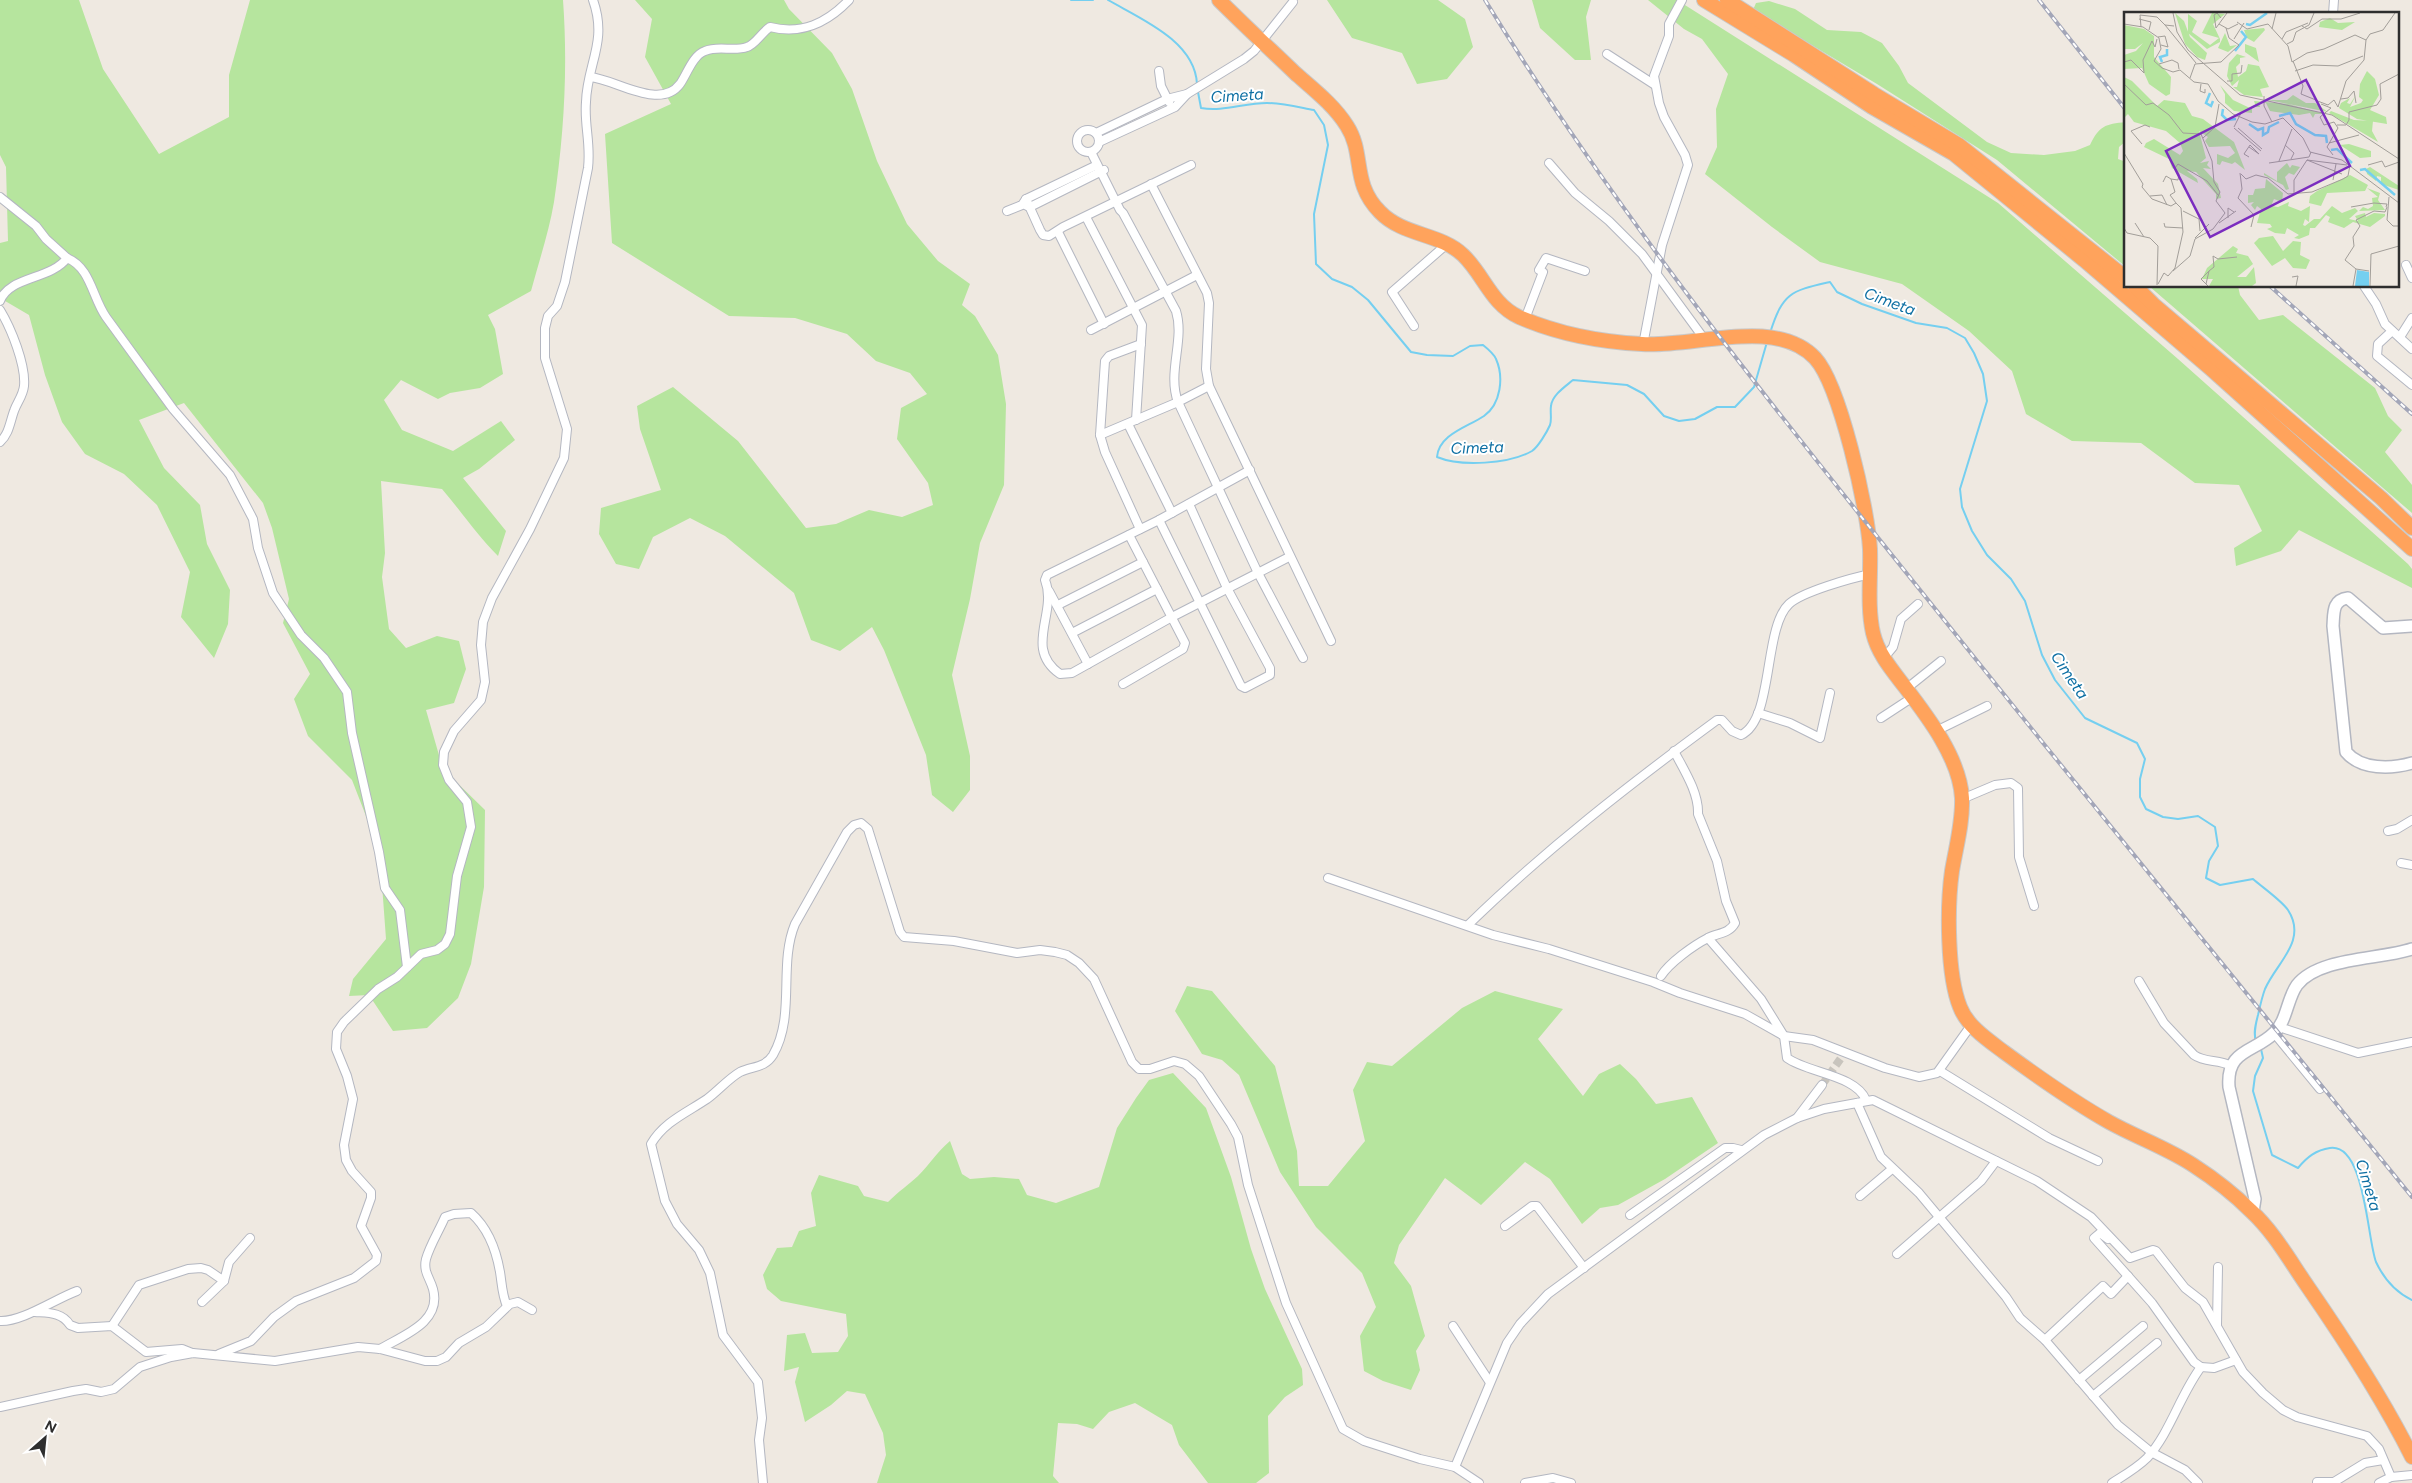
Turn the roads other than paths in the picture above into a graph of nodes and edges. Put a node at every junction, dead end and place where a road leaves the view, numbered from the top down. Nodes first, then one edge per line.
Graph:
1 (593, 0) edge
2 (849, 0) edge
3 (1219, 0) edge
4 (1682, 0) edge
5 (1704, 0) edge
6 (1727, 0) edge
7 (1293, 2) dead end
8 (1262, 42) junction
9 (1607, 54) dead end
10 (1159, 71) dead end
11 (590, 77) junction
12 (1656, 85) junction
13 (1190, 92) junction
14 (1167, 99) junction
15 (1172, 108) junction
16 (1096, 133) junction
17 (1099, 142) junction
18 (1092, 151) junction
19 (1549, 163) dead end
20 (1191, 165) dead end
21 (1100, 169) junction
22 (1152, 186) junction
23 (0, 198) edge
24 (1026, 203) junction
25 (1118, 203) junction
26 (1007, 211) dead end
27 (1087, 219) junction
28 (1060, 231) junction
29 (1447, 244) junction
30 (67, 258) junction
31 (2406, 264) dead end
32 (1585, 271) dead end
33 (1656, 273) junction
34 (1197, 274) junction
35 (2124, 276) edge
36 (2412, 278) edge
37 (2137, 288) edge
38 (2365, 288) edge
39 (1166, 292) junction
40 (0, 301) edge
41 (1134, 309) junction
42 (0, 310) edge
43 (2412, 318) edge
44 (1525, 319) junction
45 (1104, 324) junction
46 (1414, 326) dead end
47 (1091, 330) dead end
48 (2392, 332) junction
49 (2400, 337) junction
50 (1705, 340) junction
51 (1141, 344) junction
52 (1644, 344) junction
53 (2412, 349) edge
54 (2412, 385) edge
55 (1209, 386) junction
56 (1178, 402) junction
57 (1136, 420) junction
58 (1128, 424) junction
59 (1100, 435) junction
60 (0, 442) edge
61 (1250, 470) junction
62 (1219, 487) junction
63 (1189, 504) junction
64 (1172, 513) junction
65 (1159, 520) junction
66 (2412, 528) edge
67 (1140, 529) junction
68 (1129, 535) junction
69 (2412, 549) edge
70 (1290, 557) junction
71 (1143, 562) junction
72 (1258, 573) junction
73 (1871, 574) junction
74 (1227, 588) junction
75 (1048, 589) junction
76 (1157, 589) junction
77 (1200, 602) junction
78 (1918, 604) dead end
79 (1058, 605) junction
80 (1172, 617) junction
81 (2412, 626) edge
82 (1072, 633) junction
83 (1331, 641) dead end
84 (1303, 658) dead end
85 (1883, 659) junction
86 (1941, 661) dead end
87 (1088, 664) junction
88 (1123, 684) dead end
89 (1830, 693) dead end
90 (1910, 693) junction
91 (1986, 706) dead end
92 (1758, 713) junction
93 (1881, 718) dead end
94 (1936, 731) junction
95 (1674, 751) junction
96 (2412, 764) edge
97 (1962, 799) junction
98 (2412, 820) edge
99 (2388, 831) dead end
100 (2401, 863) dead end
101 (2412, 865) edge
102 (1328, 878) dead end
103 (2034, 906) dead end
104 (1468, 925) junction
105 (1708, 938) junction
106 (2412, 949) edge
107 (407, 967) junction
108 (1660, 976) dead end
109 (2139, 981) dead end
110 (1972, 1024) junction
111 (2276, 1030) junction
112 (1784, 1036) junction
113 (2412, 1042) edge
114 (2231, 1066) junction
115 (1940, 1070) junction
116 (1822, 1085) tunnel mouth
117 (2320, 1090) dead end
118 (1866, 1100) junction
119 (1857, 1103) junction
120 (1797, 1118) junction
121 (1741, 1150) junction
122 (1996, 1161) junction
123 (2098, 1161) dead end
124 (1892, 1169) junction
125 (1860, 1196) dead end
126 (2253, 1212) junction
127 (1630, 1215) dead end
128 (1939, 1219) junction
129 (1506, 1226) dead end
130 (250, 1238) dead end
131 (2120, 1249) junction
132 (1897, 1254) dead end
133 (2218, 1267) dead end
134 (1584, 1268) junction
135 (2128, 1276) junction
136 (224, 1282) junction
137 (77, 1290) dead end
138 (202, 1302) dead end
139 (507, 1306) junction
140 (532, 1310) dead end
141 (35, 1312) junction
142 (0, 1321) edge
143 (2217, 1325) junction
144 (112, 1326) junction
145 (1453, 1326) dead end
146 (2143, 1326) dead end
147 (2044, 1340) junction
148 (2156, 1344) dead end
149 (380, 1349) junction
150 (193, 1353) junction
151 (219, 1354) junction
152 (2236, 1360) junction
153 (2201, 1367) junction
154 (2079, 1380) junction
155 (1489, 1381) junction
156 (2093, 1396) junction
157 (0, 1407) edge
158 (2151, 1452) junction
159 (2412, 1457) edge
160 (2383, 1460) junction
161 (1455, 1467) junction
162 (2412, 1475) edge
163 (2391, 1477) junction
164 (2317, 1482) edge
165 (762, 1483) edge
166 (1479, 1483) edge
167 (1525, 1483) edge
168 (1571, 1483) edge
169 (2112, 1483) edge
170 (2198, 1483) edge
171 (2379, 1483) edge

1 - 11 street
2 - 11 street
3 - 8 highway
4 - 12 street
5 - 69 highway
6 - 35 highway
7 - 8 street
8 - 13 street
8 - 29 highway
9 - 12 street
10 - 14 street
11 - 107 street
12 - 33 street
13 - 14 street
13 - 15 street
14 - 15 street
14 - 16 street
15 - 17 street
16 - 17 street
16 - 18 street
17 - 18 street
18 - 21 street
19 - 33 street
20 - 22 street
21 - 24 street
21 - 25 street
22 - 25 street
22 - 34 street
23 - 30 street
24 - 26 street
24 - 28 street
25 - 27 street
25 - 39 street
27 - 28 street
27 - 41 street
28 - 45 street
29 - 44 highway
29 - 46 street
30 - 40 street
30 - 107 street
31 - 36 street
32 - 44 street
33 - 50 street
33 - 52 street
34 - 39 street
34 - 55 street
37 - 66 highway
38 - 48 street
39 - 41 street
39 - 56 street
41 - 45 street
41 - 51 street
42 - 60 street
43 - 49 street
44 - 52 highway
45 - 47 street
48 - 49 street
48 - 54 street
49 - 53 street
50 - 52 highway
50 - 73 highway
51 - 57 street
51 - 59 street
55 - 56 street
55 - 61 street
56 - 57 street
56 - 62 street
57 - 58 street
58 - 59 street
58 - 64 street
59 - 67 street
61 - 62 street
61 - 70 street
62 - 63 street
62 - 72 street
63 - 64 street
63 - 74 street
64 - 65 street
65 - 67 street
65 - 77 street
67 - 68 street
68 - 71 street
68 - 75 street
70 - 72 street
70 - 83 street
71 - 76 street
71 - 79 street
72 - 74 street
72 - 84 street
73 - 85 highway
73 - 92 street
74 - 77 street
74 - 77 street
75 - 79 street
75 - 87 street
76 - 80 street
76 - 82 street
77 - 80 street
78 - 85 street
79 - 82 street
80 - 87 street
80 - 88 street
81 - 96 street
82 - 87 street
85 - 90 highway
86 - 90 street
89 - 92 street
90 - 93 street
90 - 94 highway
91 - 94 street
92 - 95 street
94 - 97 highway
95 - 104 street
95 - 105 street
97 - 103 street
97 - 110 highway
98 - 99 street
100 - 101 street
102 - 104 street
104 - 112 street
105 - 108 street
105 - 112 street
106 - 111 street
107 - 151 street
109 - 114 street
110 - 115 street
110 - 126 highway
111 - 113 street
111 - 114 street
111 - 117 street
112 - 115 street
112 - 118 street
114 - 126 street
115 - 123 street
116 - 120 street
118 - 119 street
118 - 122 street
119 - 120 street
119 - 124 street
120 - 121 street
121 - 127 street
121 - 134 street
122 - 128 street
122 - 131 street
124 - 125 street
124 - 128 street
126 - 159 highway
128 - 132 street
128 - 147 street
129 - 134 street
130 - 136 street
131 - 135 street
131 - 143 street
133 - 143 street
134 - 155 street
135 - 147 street
135 - 153 street
136 - 138 street
136 - 144 street
137 - 141 street
139 - 140 street
139 - 149 street
139 - 149 street
141 - 142 street
141 - 144 street
143 - 152 street
144 - 150 street
145 - 155 street
146 - 154 street
147 - 154 street
148 - 156 street
149 - 151 street
150 - 151 street
150 - 157 street
152 - 153 street
152 - 160 street
153 - 158 street
154 - 156 street
155 - 161 street
156 - 158 street
158 - 169 street
158 - 170 street
160 - 163 street
160 - 164 street
161 - 165 street
161 - 166 street
162 - 163 street
163 - 171 street
167 - 168 street

